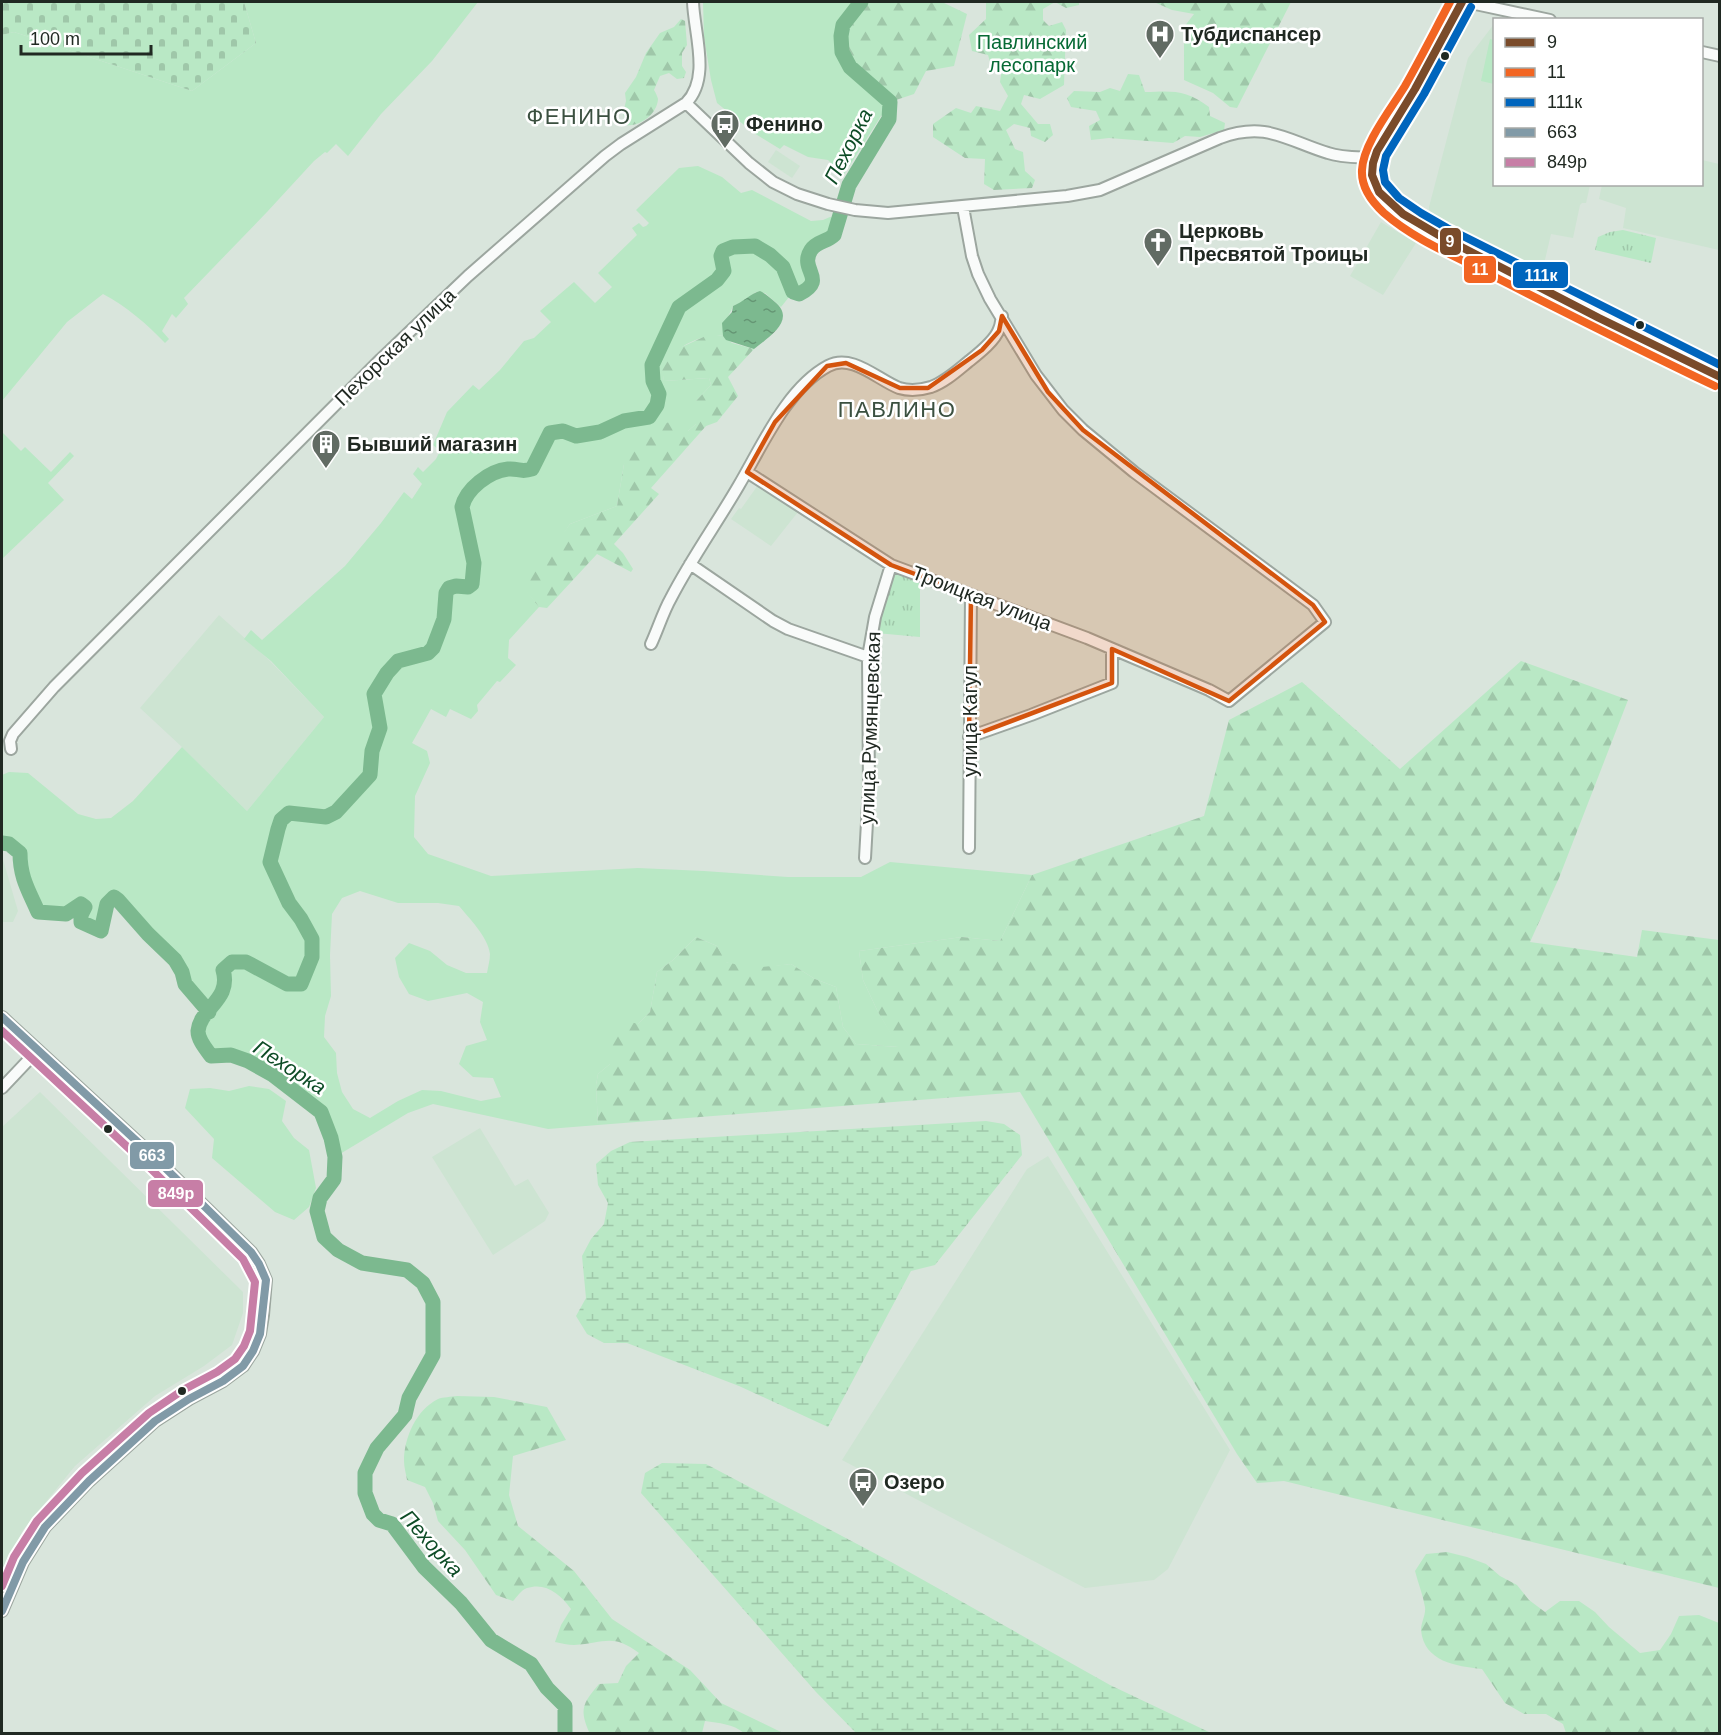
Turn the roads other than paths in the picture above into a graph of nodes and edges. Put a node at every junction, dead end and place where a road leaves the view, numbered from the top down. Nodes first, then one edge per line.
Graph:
1 (693, 2) edge
2 (1464, 2) edge
3 (1540, 18) edge
4 (1703, 52) edge
5 (1719, 56) edge
6 (686, 103) junction
7 (1374, 158) junction
8 (963, 207) junction
9 (1002, 316) junction
10 (1719, 377) edge
11 (747, 472) junction
12 (690, 564) junction
13 (891, 565) junction
14 (971, 595) junction
15 (651, 644) dead end
16 (1112, 649) junction
17 (868, 657) junction
18 (969, 737) junction
19 (11, 749) dead end
20 (969, 848) dead end
21 (865, 858) dead end
22 (2, 1017) edge
23 (37, 1051) junction
24 (2, 1088) edge
25 (2, 1611) edge

1 - 6 street
2 - 3 street
2 - 7 main road
4 - 5 street
6 - 8 street
6 - 19 street, Пехорская улица
7 - 8 street
7 - 10 main road
8 - 9 street
9 - 11 street
9 - 16 street, Троицкая улица
11 - 12 street
11 - 13 street, Троицкая улица
12 - 15 street
12 - 17 street
13 - 14 street, Троицкая улица
13 - 17 street, улица Румянцевская
14 - 16 street, Троицкая улица
14 - 18 street, улица Кагул
16 - 18 street
17 - 21 street, улица Румянцевская
18 - 20 street, улица Кагул
22 - 23 street
23 - 24 street
23 - 25 street

